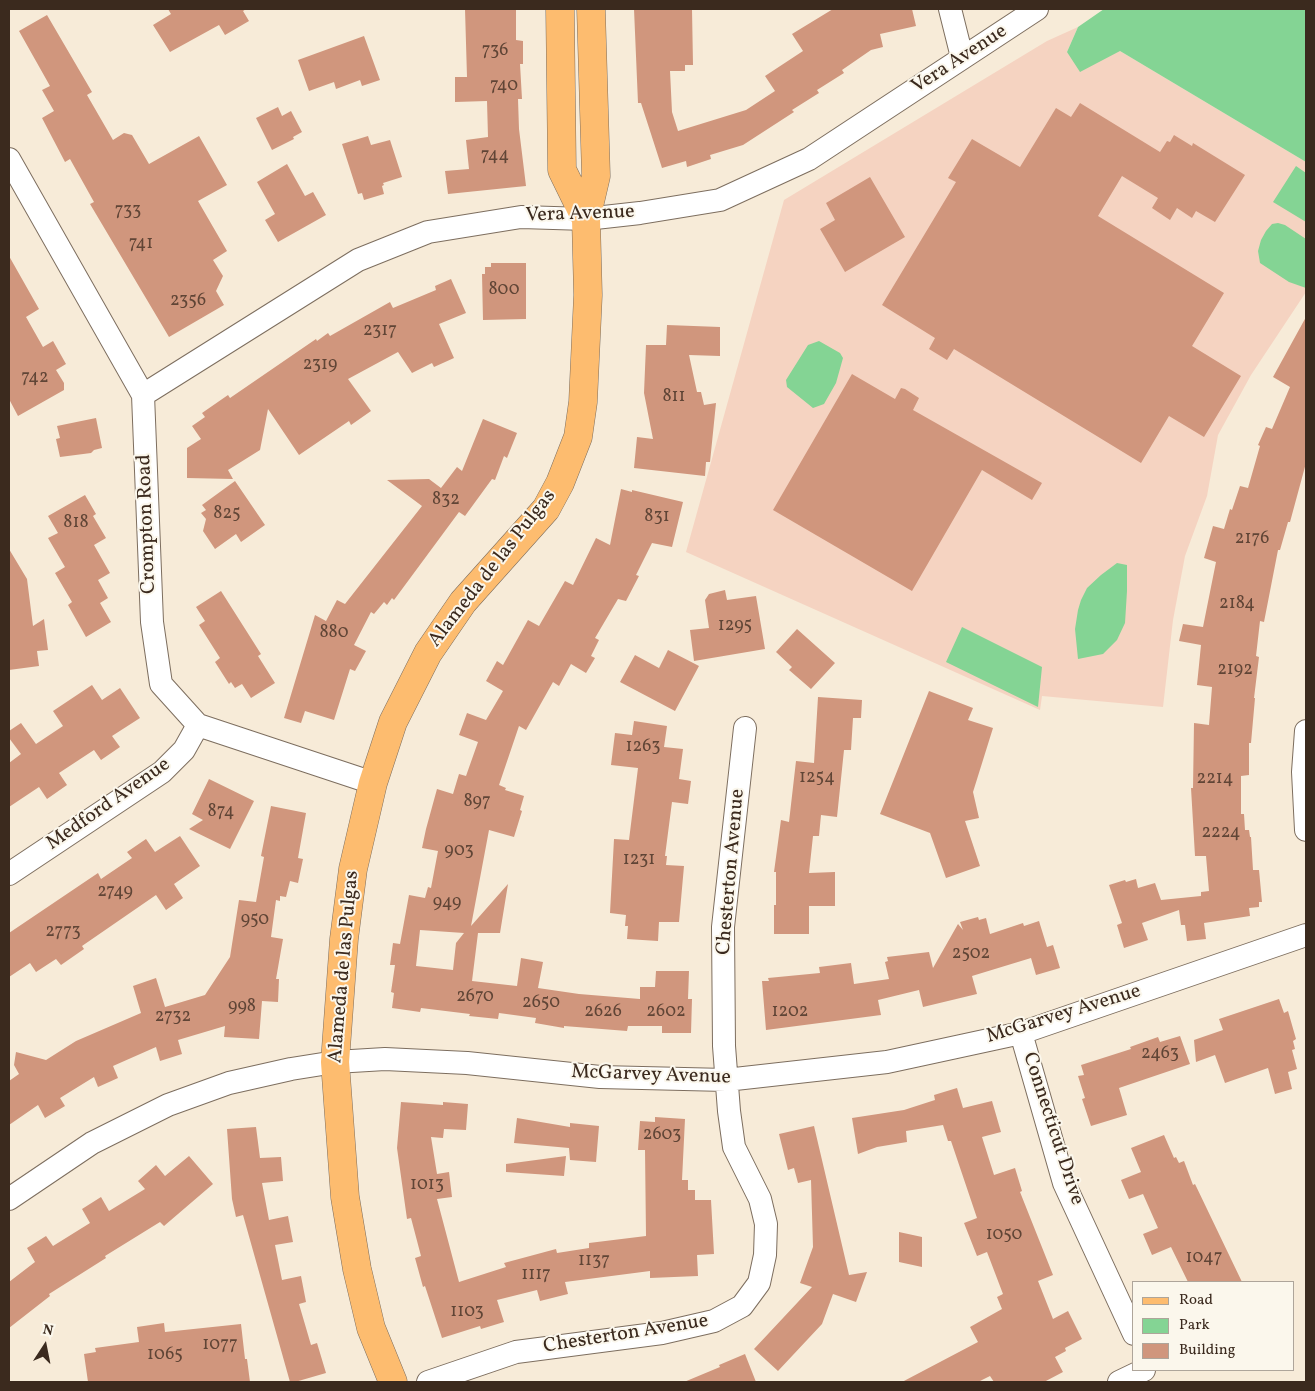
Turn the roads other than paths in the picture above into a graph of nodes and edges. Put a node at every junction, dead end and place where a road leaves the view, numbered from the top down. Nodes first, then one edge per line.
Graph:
1 (560, 9) edge
2 (591, 9) edge
3 (950, 9) edge
4 (1037, 9) edge
5 (962, 57) junction
6 (9, 160) edge
7 (586, 219) junction
8 (143, 395) junction
9 (198, 726) junction
10 (745, 728) dead end
11 (1306, 732) edge
12 (373, 783) junction
13 (1306, 830) edge
14 (9, 874) edge
15 (1306, 935) edge
16 (1021, 1033) junction
17 (335, 1062) junction
18 (726, 1080) junction
19 (9, 1199) edge
20 (1132, 1330) edge
21 (1142, 1371) edge
22 (1152, 1371) edge
23 (394, 1382) edge
24 (428, 1382) edge
25 (1119, 1382) edge
26 (1158, 1382) edge

1 - 7 main road, Alameda de las Pulgas
2 - 7 main road, Alameda de las Pulgas
3 - 5 street
4 - 5 street, Vera Avenue
5 - 7 street, Vera Avenue
6 - 8 street, Crompton Road
7 - 8 street, Vera Avenue
7 - 12 main road, Alameda de las Pulgas
8 - 9 street, Crompton Road
9 - 12 street
9 - 14 street, Medford Avenue
10 - 18 street, Chesterton Avenue
11 - 13 street
12 - 17 main road, Alameda de las Pulgas
15 - 16 street, McGarvey Avenue
16 - 18 street, McGarvey Avenue
16 - 20 street, Connecticut Drive
17 - 18 street, McGarvey Avenue
17 - 19 street, McGarvey Avenue
17 - 23 main road, Alameda de las Pulgas
18 - 24 street, Chesterton Avenue
21 - 25 street
22 - 26 street

